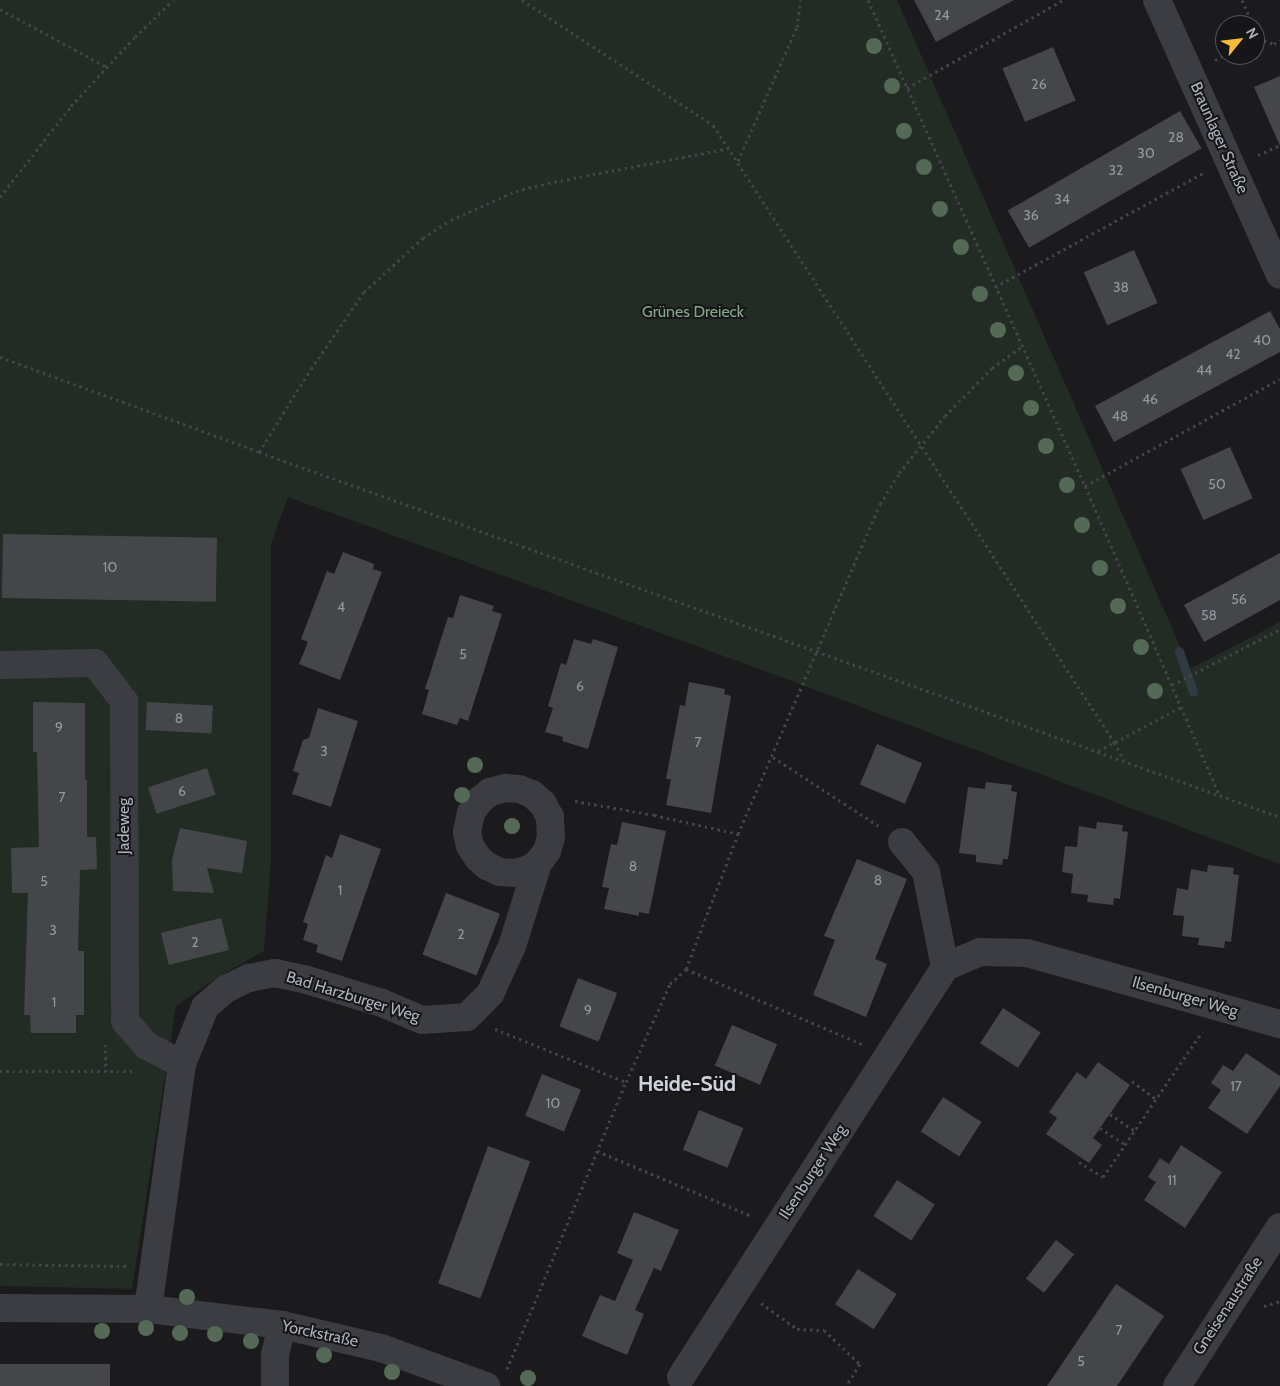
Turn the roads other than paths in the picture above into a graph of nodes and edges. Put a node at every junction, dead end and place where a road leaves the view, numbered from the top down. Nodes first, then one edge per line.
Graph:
1 (1158, 0) edge
2 (1280, 275) edge
3 (0, 665) edge
4 (902, 842) road end
5 (538, 863) junction
6 (945, 967) junction
7 (1280, 1024) edge
8 (182, 1064) junction
9 (1280, 1227) edge
10 (0, 1308) edge
11 (148, 1309) junction
12 (282, 1325) junction
13 (681, 1377) dead end
14 (495, 1381) edge
15 (275, 1386) edge
16 (1177, 1386) edge

1 - 2 street, Braunlager Straße
3 - 8 street, Jadeweg
4 - 6 street
5 - 5 street
5 - 8 street, Bad Harzburger Weg
6 - 7 street, Ilsenburger Weg
6 - 13 street, Ilsenburger Weg
8 - 11 street, Bad Harzburger Weg
9 - 16 street, Gneisenaustraße
10 - 11 street, Yorckstraße
11 - 12 street, Yorckstraße
12 - 14 street, Yorckstraße
12 - 15 street

